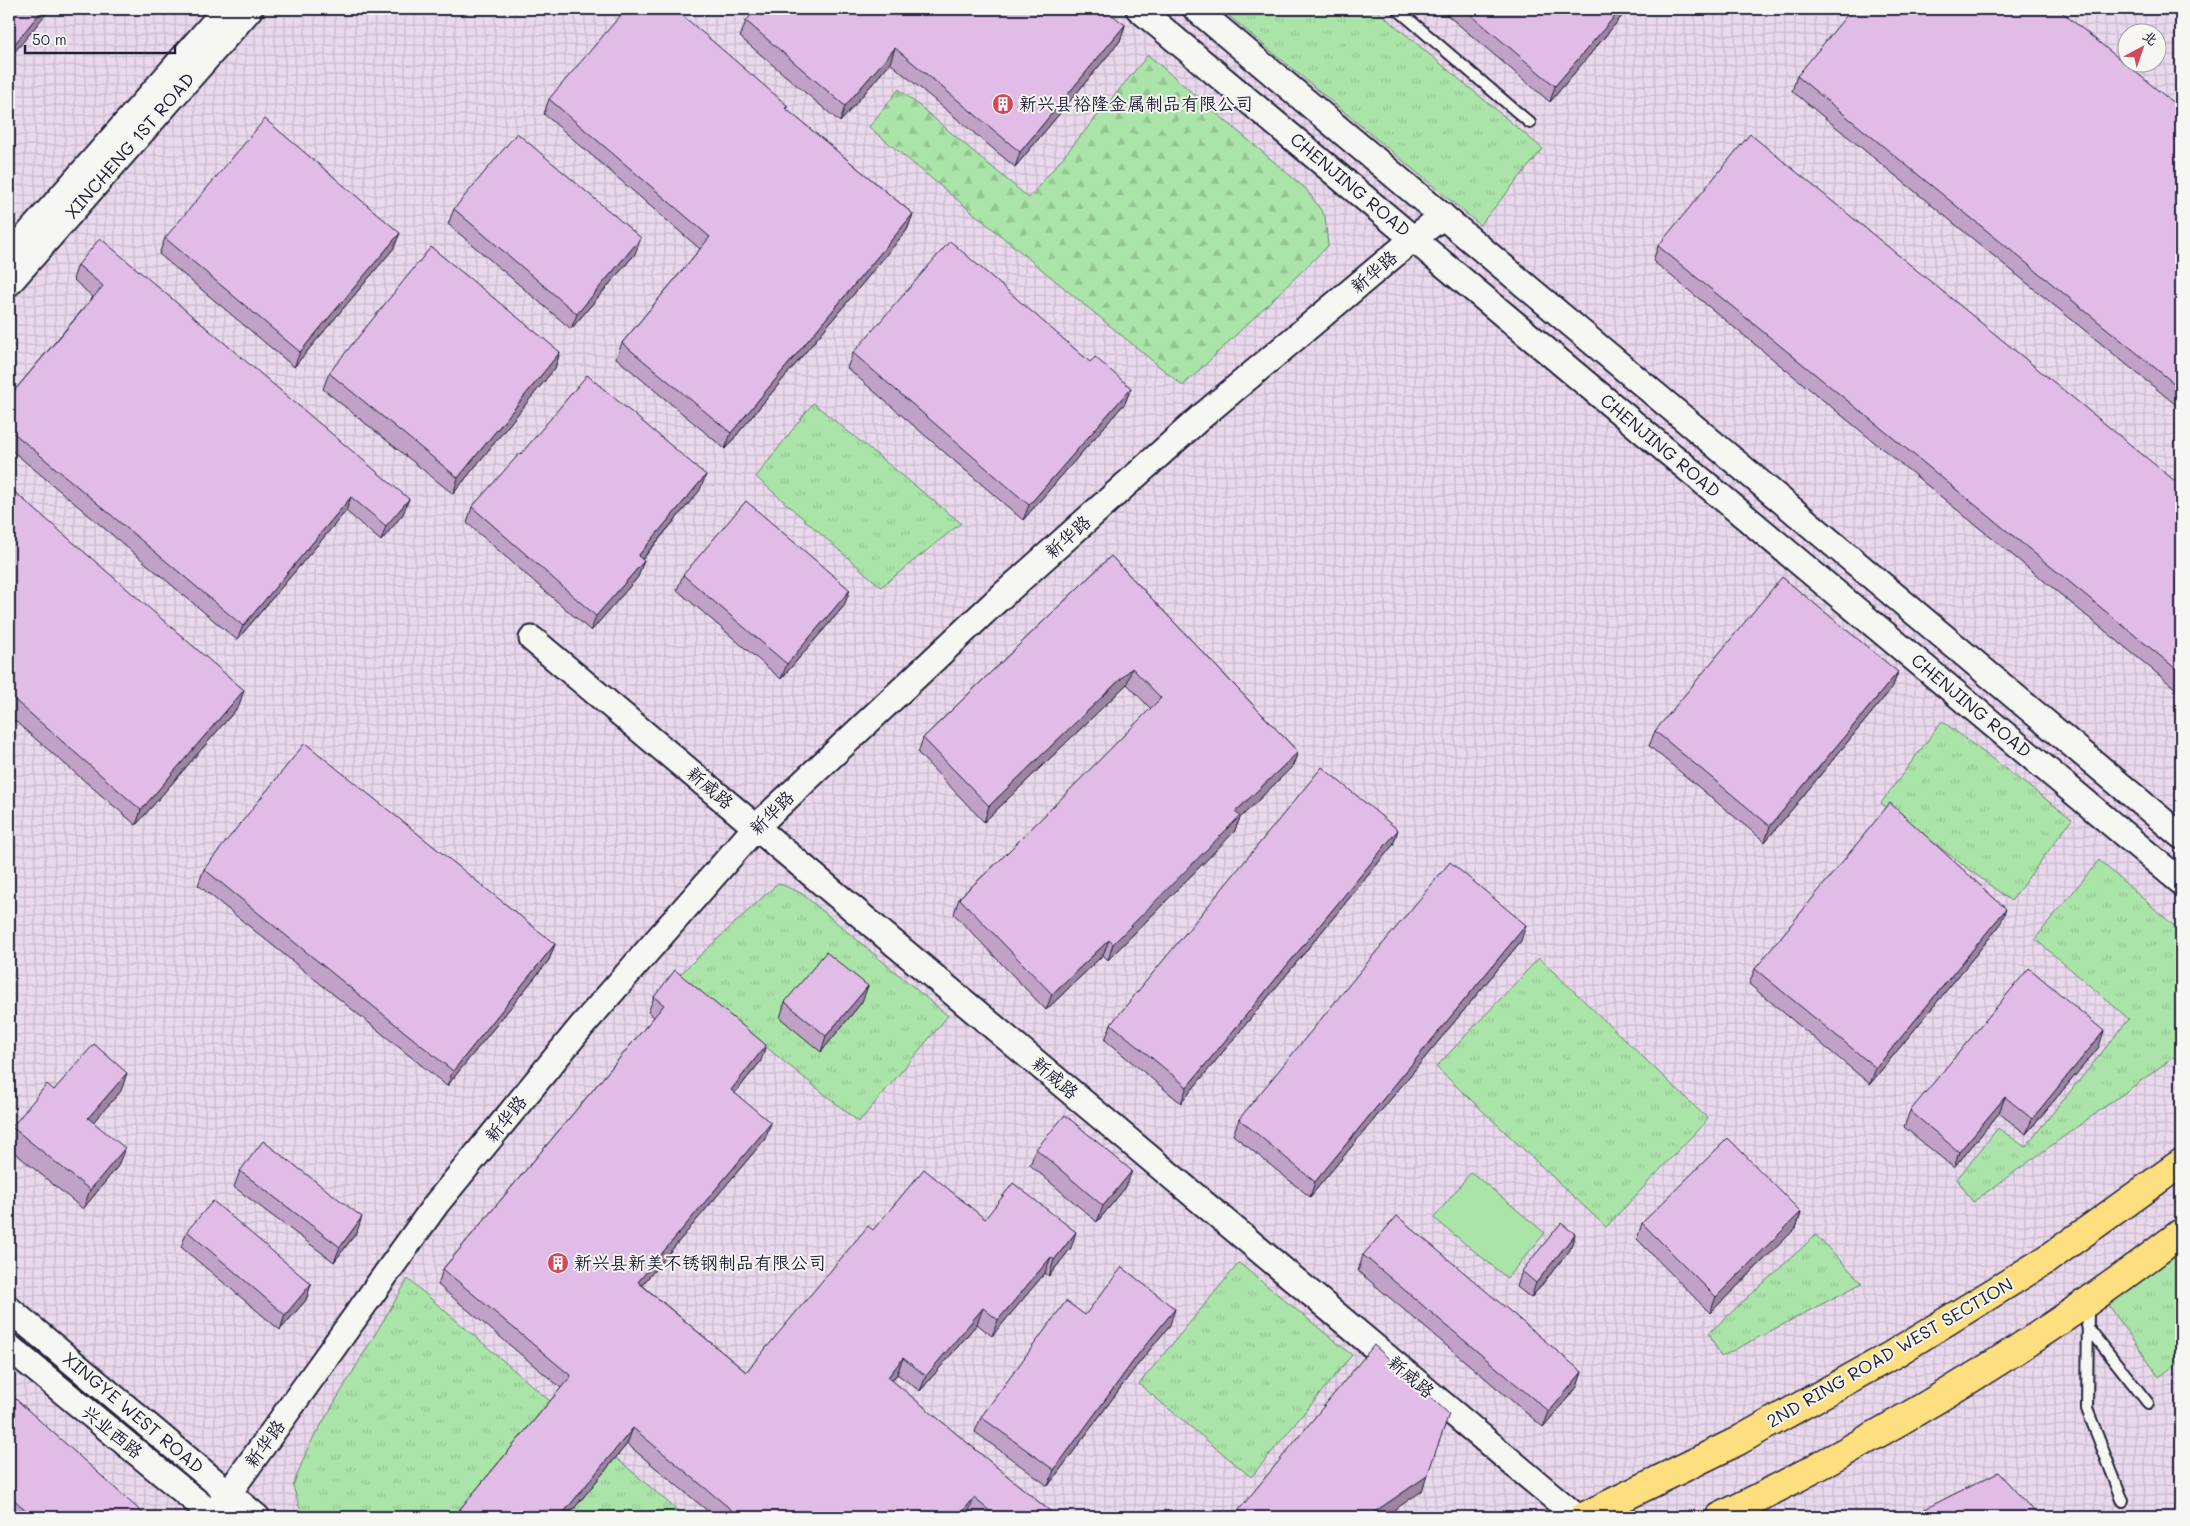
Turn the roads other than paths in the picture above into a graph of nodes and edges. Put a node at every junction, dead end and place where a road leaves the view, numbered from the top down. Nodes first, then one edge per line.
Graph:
1 (226, 9) edge
2 (250, 9) edge
3 (1139, 9) edge
4 (1397, 9) edge
5 (1200, 10) edge
6 (1530, 123) dead end
7 (1443, 216) junction
8 (1413, 238) junction
9 (9, 256) edge
10 (9, 283) edge
11 (532, 639) dead end
12 (756, 827) junction
13 (2181, 836) edge
14 (2181, 882) edge
15 (2181, 1163) edge
16 (2181, 1233) edge
17 (9, 1309) edge
18 (2087, 1314) junction
19 (9, 1347) edge
20 (2148, 1403) dead end
21 (229, 1494) junction
22 (2123, 1501) dead end
23 (214, 1516) edge
24 (257, 1517) edge
25 (1577, 1517) edge
26 (1583, 1517) edge
27 (1720, 1517) edge

1 - 9 street, XINCHENG 1ST ROAD
2 - 10 street, XINCHENG 1ST ROAD
3 - 8 street, CHENJING ROAD
4 - 6 lane
5 - 7 street, CHENJING ROAD
7 - 8 street, 新华路
7 - 13 street, CHENJING ROAD
8 - 12 street, 新华路
8 - 14 street, CHENJING ROAD
11 - 12 street, 新威路
12 - 21 street, 新华路
12 - 25 street, 新威路
15 - 26 main road, 2ND RING ROAD WEST SECTION
16 - 18 main road
17 - 21 street, XINGYE WEST ROAD
18 - 20 lane
18 - 22 lane
18 - 27 main road
19 - 23 street, 兴业西路
21 - 23 street, 新华路
21 - 24 street, XINGYE WEST ROAD

